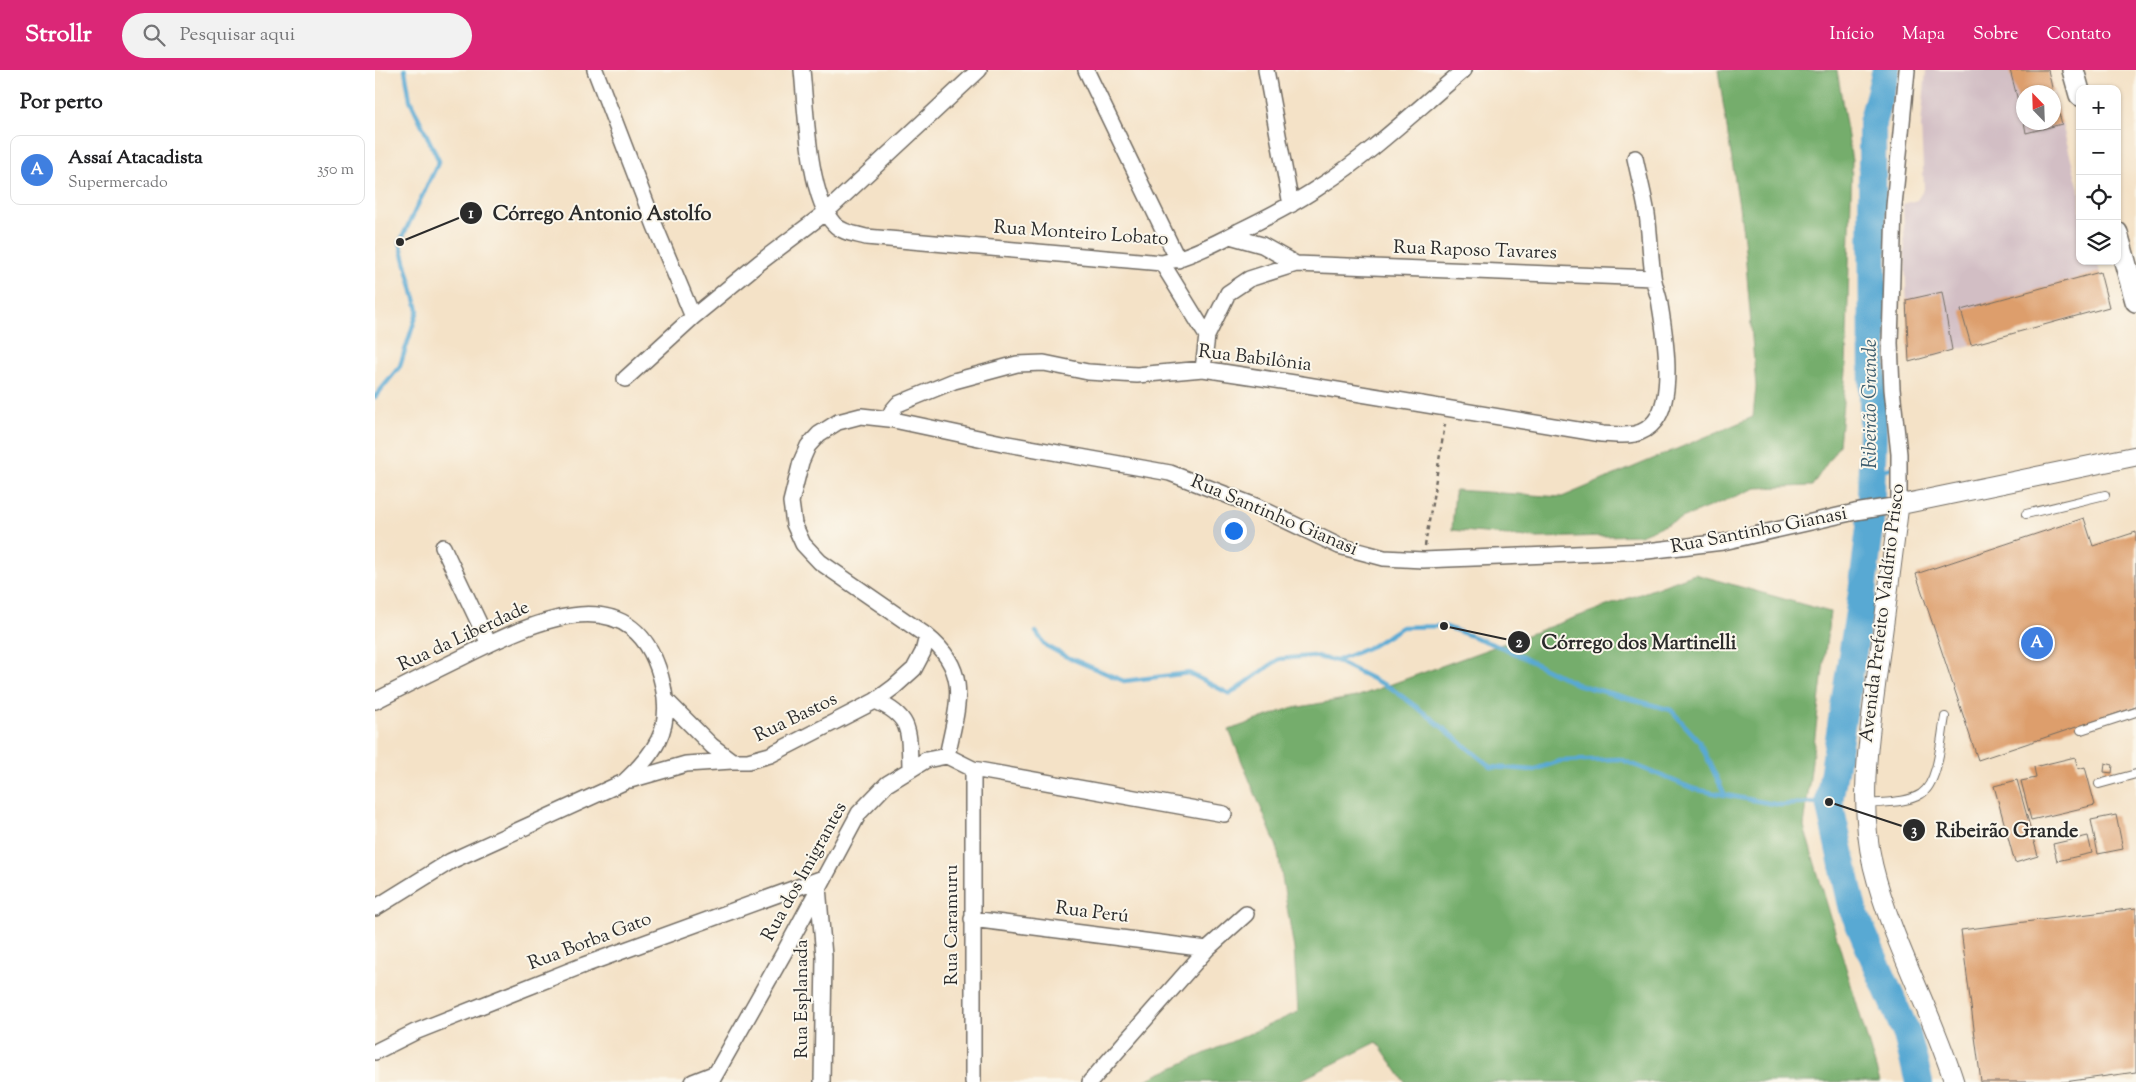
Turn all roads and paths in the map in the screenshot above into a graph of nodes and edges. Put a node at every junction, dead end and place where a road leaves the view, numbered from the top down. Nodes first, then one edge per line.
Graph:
1 (595, 70) edge
2 (802, 70) edge
3 (979, 70) edge
4 (1086, 70) edge
5 (1265, 70) edge
6 (1464, 70) edge
7 (1907, 70) edge
8 (2073, 70) edge
9 (2077, 85) edge
10 (1635, 158) dead end
11 (1291, 205) junction
12 (825, 213) junction
13 (1230, 236) junction
14 (2121, 242) edge
15 (1178, 260) junction
16 (1162, 263) junction
17 (1296, 264) junction
18 (2131, 264) edge
19 (1653, 278) junction
20 (2136, 301) edge
21 (693, 317) junction
22 (1207, 336) junction
23 (1203, 369) junction
24 (625, 379) dead end
25 (1447, 408) junction
26 (889, 419) junction
27 (2136, 456) edge
28 (2105, 495) dead end
29 (1894, 506) junction
30 (2026, 514) dead end
31 (443, 548) dead end
32 (1423, 560) junction
33 (927, 636) junction
34 (489, 644) junction
35 (666, 700) junction
36 (875, 700) junction
37 (375, 701) edge
38 (2136, 712) edge
39 (1945, 717) dead end
40 (2081, 730) dead end
41 (947, 756) junction
42 (732, 761) junction
43 (910, 768) junction
44 (973, 769) junction
45 (2136, 774) edge
46 (624, 782) junction
47 (2099, 784) dead end
48 (1865, 804) junction
49 (1224, 814) dead end
50 (821, 882) junction
51 (375, 908) edge
52 (1246, 914) dead end
53 (972, 919) junction
54 (1207, 949) junction
55 (375, 1052) edge
56 (714, 1078) edge
57 (693, 1082) edge
58 (821, 1082) edge
59 (973, 1082) edge
60 (1090, 1082) edge
61 (1954, 1082) edge

1 - 21 street
2 - 12 street
3 - 12 street
4 - 15 street
5 - 11 street
6 - 11 street, Rua Monteiro Lobato
7 - 29 street, Avenida Prefeito Valdírio Prisco
8 - 9 main road
10 - 19 street
11 - 13 street, Rua Monteiro Lobato
12 - 16 street, Rua Monteiro Lobato
12 - 21 street
13 - 15 street, Rua Monteiro Lobato
13 - 17 street, Rua Raposo Tavares
14 - 18 main road
15 - 16 street, Rua Monteiro Lobato
16 - 22 street
17 - 19 street, Rua Raposo Tavares
17 - 22 street, Rua Raposo Tavares
18 - 20 main road
19 - 25 street, Rua Babilônia
21 - 24 street
22 - 23 street, Rua Raposo Tavares
23 - 25 street, Rua Babilônia
23 - 26 street, Rua Babilônia
25 - 32 path
26 - 32 street, Rua Santinho Gianasi
26 - 33 street, Rua Santinho Gianasi
27 - 29 street, Rua Santinho Gianasi
28 - 30 lane
29 - 32 street, Rua Santinho Gianasi
29 - 48 street, Avenida Prefeito Valdírio Prisco
31 - 34 street
33 - 36 street, Rua Bastos
33 - 41 street, Rua Santinho Gianasi
34 - 35 street, Rua da Liberdade
34 - 37 street, Rua da Liberdade
35 - 42 street
35 - 46 street, Rua da Liberdade
36 - 42 street, Rua Bastos
36 - 43 street
38 - 40 lane
39 - 48 lane
41 - 43 street, Rua dos Imigrantes
41 - 44 street
42 - 46 street, Rua da Liberdade
43 - 50 street, Rua dos Imigrantes
44 - 49 street
44 - 53 street, Rua Caramuru
45 - 47 lane
46 - 51 street, Rua da Liberdade
48 - 61 street, Avenida Prefeito Valdírio Prisco
50 - 55 street, Rua Borba Gato
50 - 56 street, Rua dos Imigrantes
50 - 58 street, Rua Esplanada
52 - 54 street
53 - 54 street, Rua Perú
53 - 59 street, Rua Caramuru
54 - 60 street
56 - 57 street

